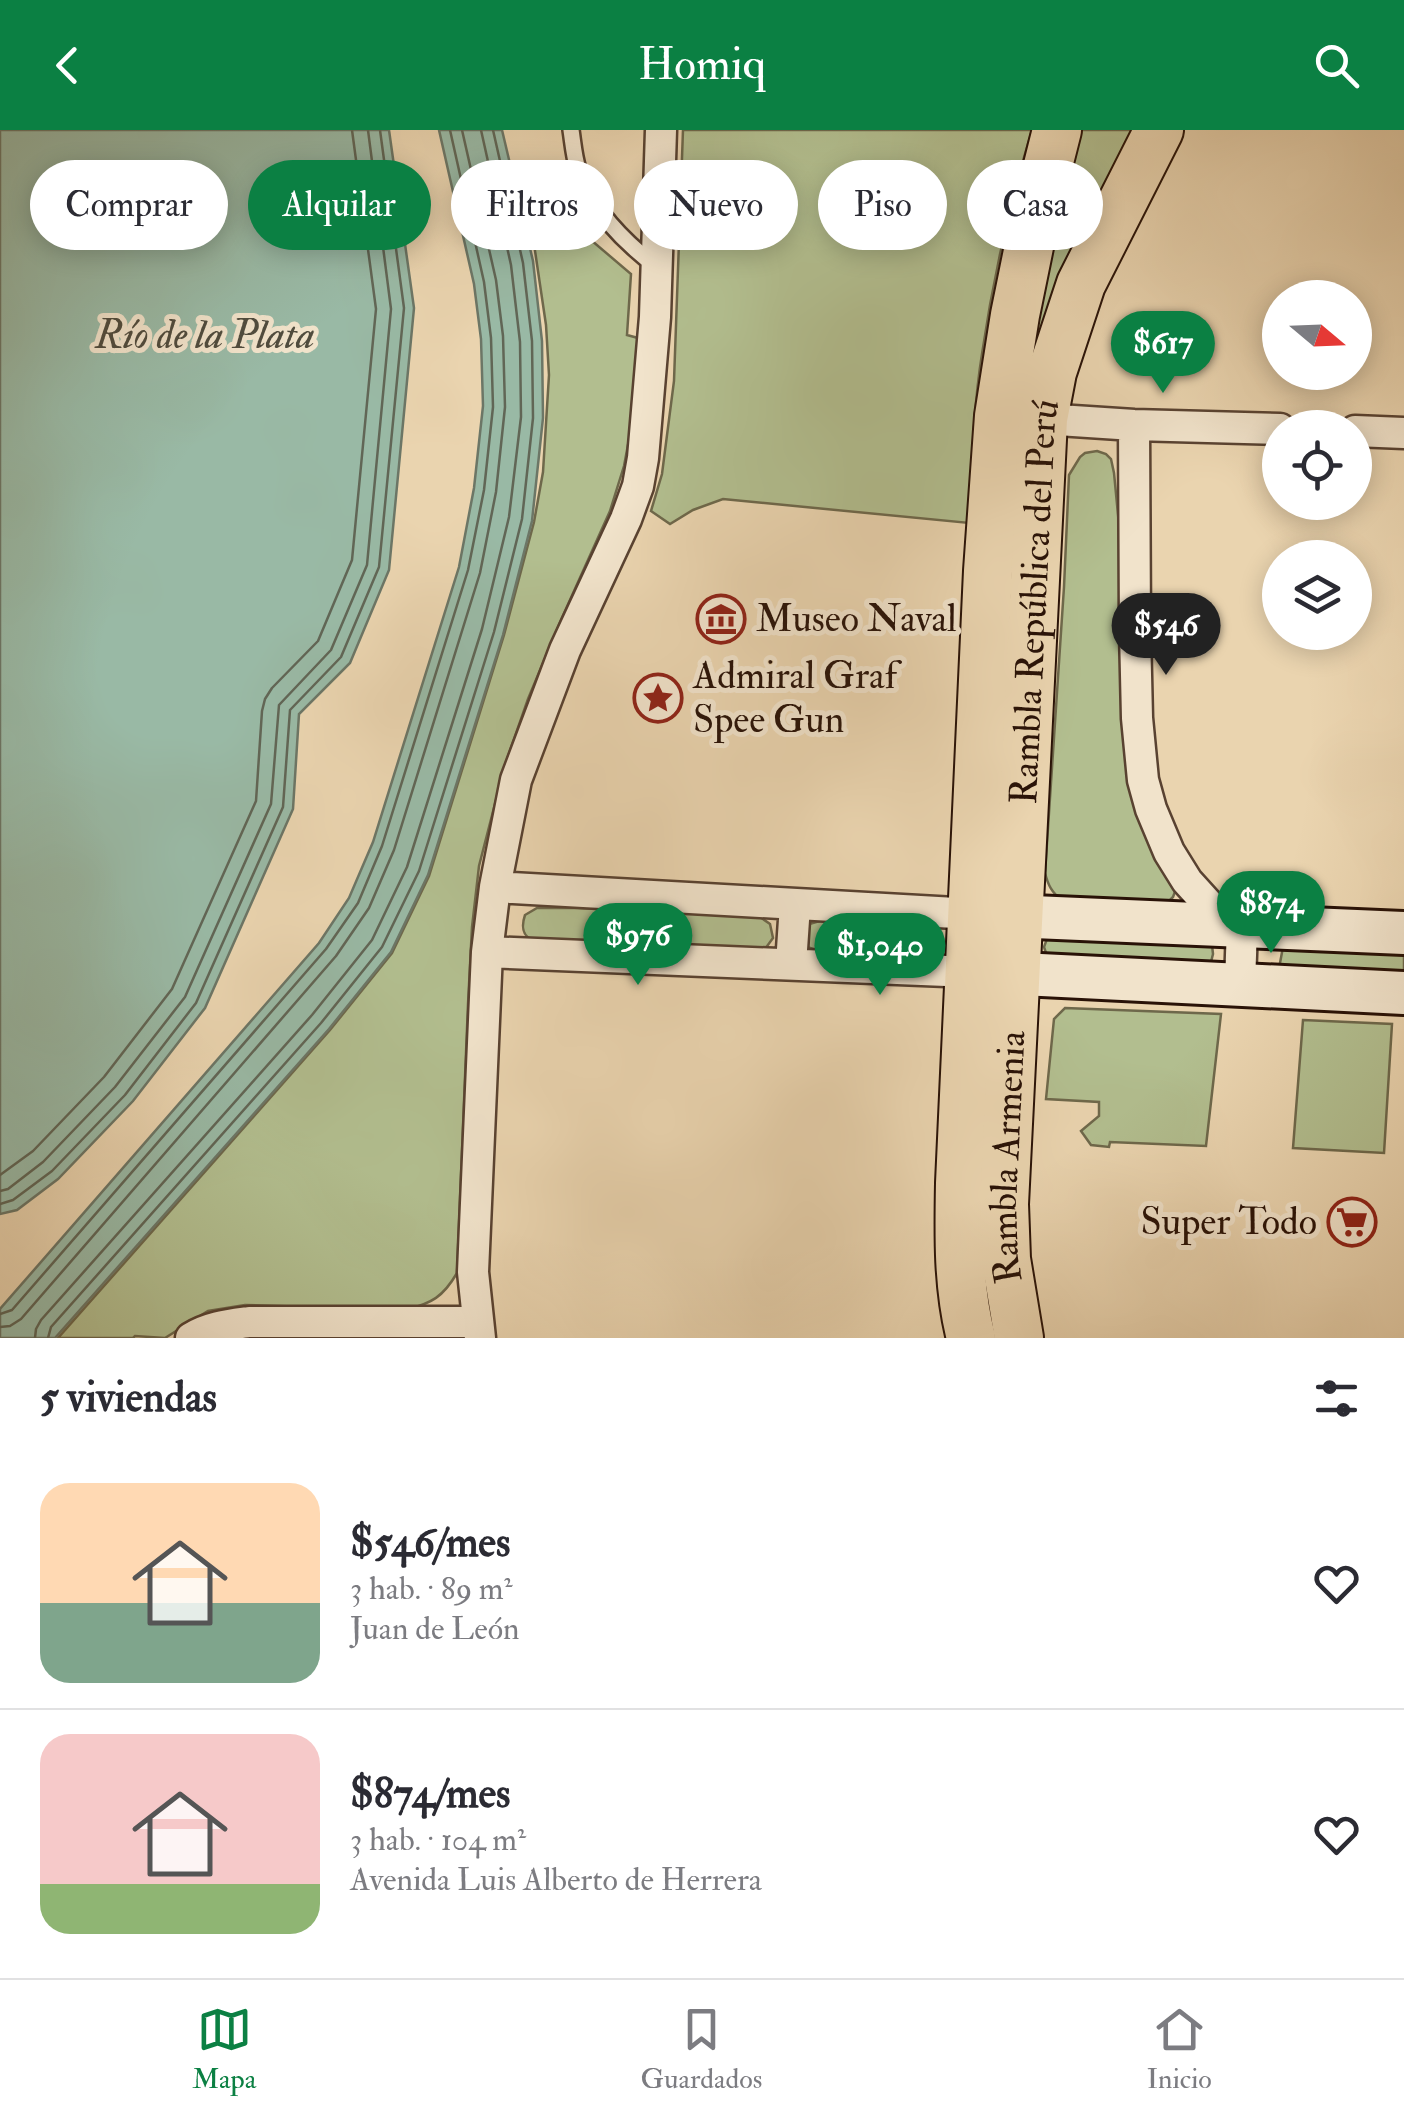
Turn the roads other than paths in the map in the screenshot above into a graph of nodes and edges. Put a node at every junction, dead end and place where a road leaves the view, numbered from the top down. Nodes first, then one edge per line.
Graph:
1 (571, 130) edge
2 (660, 130) edge
3 (1057, 130) edge
4 (1158, 130) edge
5 (657, 267) junction
6 (1044, 420) junction
7 (1134, 425) junction
8 (1262, 429) edge
9 (1372, 432) edge
10 (1404, 433) edge
11 (494, 887) junction
12 (794, 905) junction
13 (996, 915) junction
14 (1242, 926) junction
15 (1404, 934) edge
16 (488, 952) junction
17 (791, 964) junction
18 (994, 973) junction
19 (1240, 984) junction
20 (1404, 993) edge
21 (478, 1330) edge
22 (191, 1338) edge
23 (971, 1338) edge
24 (1019, 1338) edge

1 - 5 lane
2 - 5 street
3 - 13 main road, Rambla República del Perú
4 - 6 main road, Rambla República del Perú
5 - 11 street
6 - 7 street
6 - 13 main road, Rambla República del Perú
7 - 8 street
7 - 14 street
9 - 10 street
11 - 12 street
11 - 16 street
12 - 13 street
12 - 17 street
13 - 14 main road
13 - 18 main road, Rambla Armenia
14 - 15 main road
14 - 19 street
16 - 17 street
16 - 21 street
17 - 18 street
18 - 19 main road
18 - 23 main road, Rambla Armenia
18 - 24 main road, Rambla Armenia
19 - 20 main road
21 - 22 street

